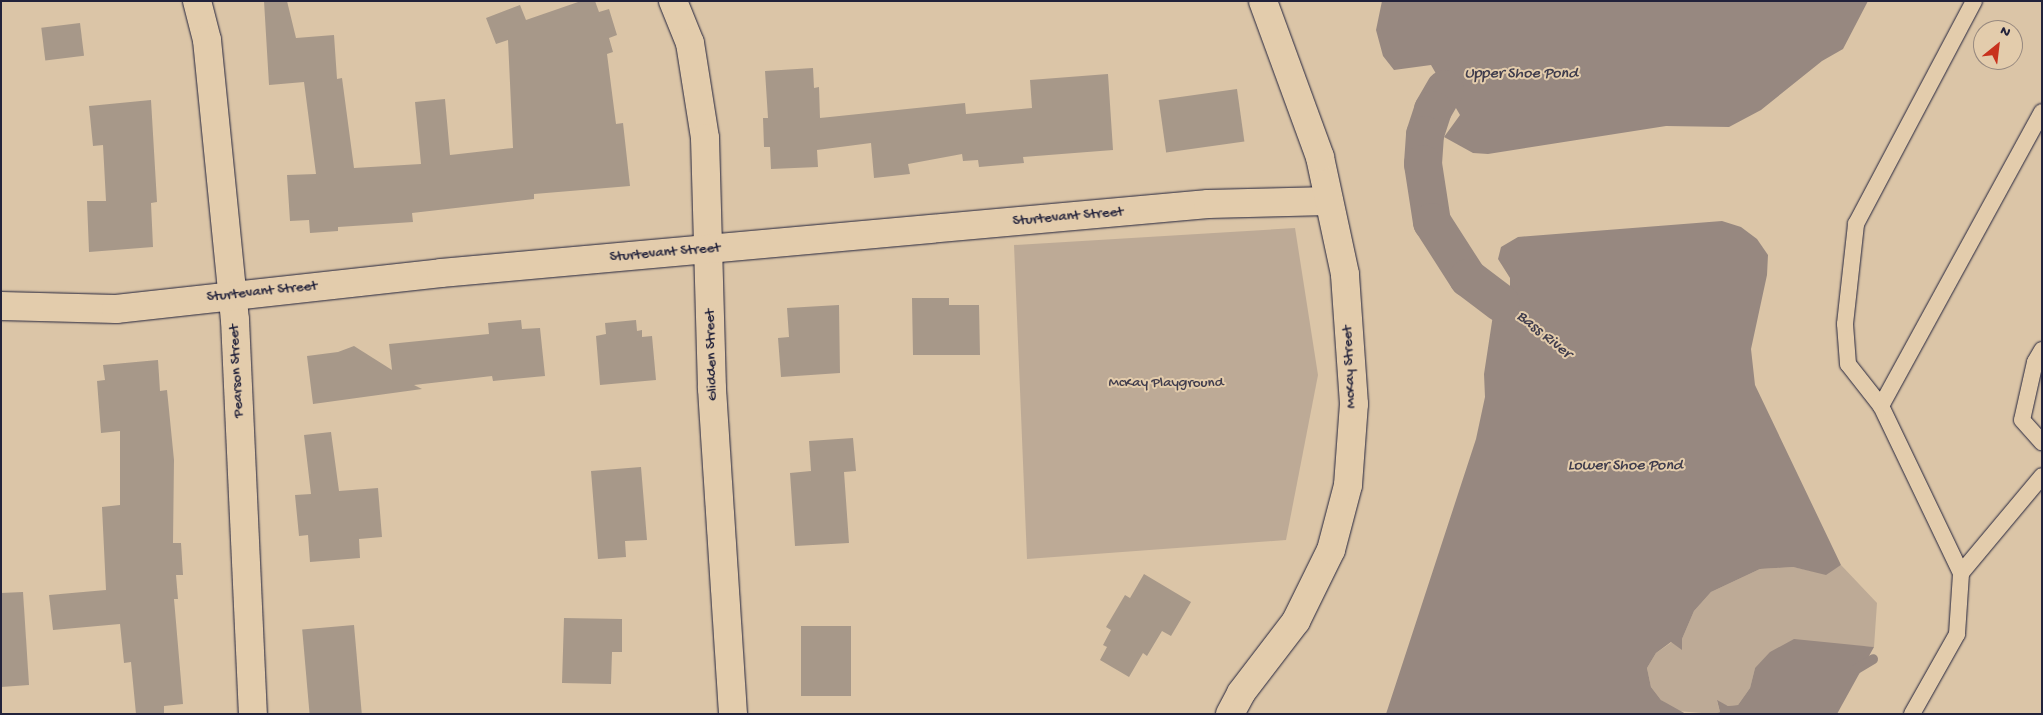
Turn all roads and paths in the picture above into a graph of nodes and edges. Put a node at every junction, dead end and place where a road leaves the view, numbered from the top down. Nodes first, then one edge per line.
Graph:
1 (197, 1) edge
2 (673, 1) edge
3 (1263, 1) edge
4 (1974, 1) edge
5 (2042, 112) edge
6 (1329, 201) junction
7 (708, 249) junction
8 (233, 296) junction
9 (1, 306) edge
10 (2042, 350) edge
11 (1881, 406) junction
12 (2042, 442) edge
13 (2042, 476) edge
14 (1961, 573) junction
15 (254, 714) edge
16 (733, 714) edge
17 (1230, 714) edge
18 (1912, 714) edge

1 - 8 street, Pearson Street
2 - 7 street, Glidden Street
3 - 6 street, McKay Street
4 - 11 lane
5 - 11 lane
6 - 7 street, Sturtevant Street
6 - 17 street, McKay Street
7 - 8 street, Sturtevant Street
7 - 16 street, Glidden Street
8 - 9 street, Sturtevant Street
8 - 15 street, Pearson Street
10 - 12 lane
11 - 14 lane
13 - 14 lane
14 - 18 lane

